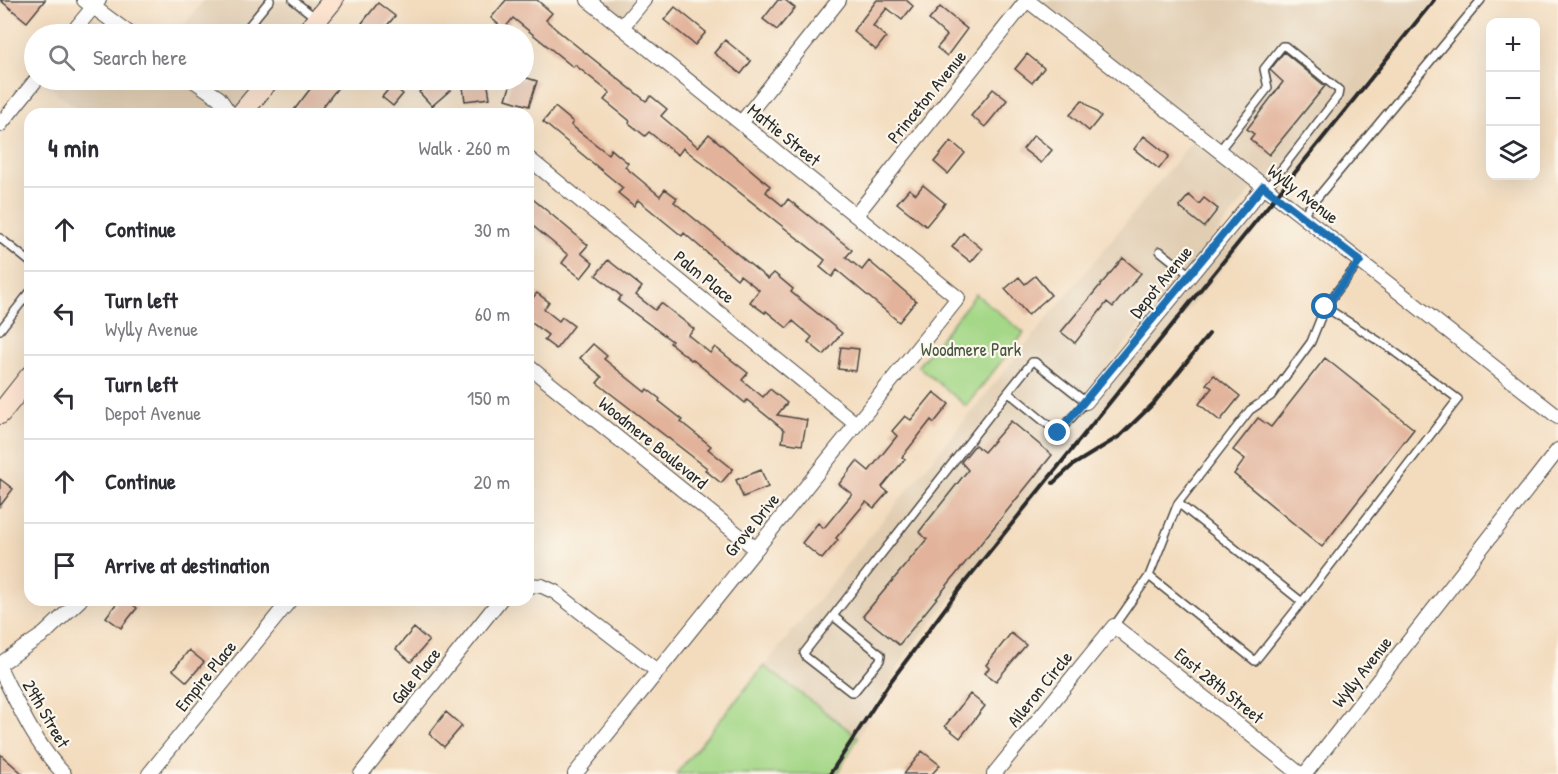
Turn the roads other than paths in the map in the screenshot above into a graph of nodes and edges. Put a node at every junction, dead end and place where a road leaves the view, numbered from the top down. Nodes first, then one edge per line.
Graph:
1 (270, 0) edge
2 (293, 0) edge
3 (333, 0) edge
4 (588, 0) edge
5 (644, 0) edge
6 (839, 0) edge
7 (1027, 0) edge
8 (1481, 0) edge
9 (92, 2) edge
10 (78, 24) edge
11 (118, 24) edge
12 (250, 24) edge
13 (310, 24) edge
14 (314, 24) edge
15 (622, 27) junction
16 (28, 90) edge
17 (207, 90) edge
18 (261, 90) edge
19 (226, 108) edge
20 (246, 108) edge
21 (741, 123) junction
22 (0, 124) edge
23 (1219, 151) junction
24 (534, 163) edge
25 (1265, 187) junction
26 (856, 215) junction
27 (1302, 216) junction
28 (0, 238) edge
29 (1160, 252) dead end
30 (24, 257) edge
31 (1360, 261) junction
32 (1190, 275) junction
33 (958, 298) joint
34 (24, 303) edge
35 (1325, 307) junction
36 (0, 330) edge
37 (534, 371) edge
38 (24, 384) edge
39 (1008, 392) junction
40 (1086, 402) junction
41 (0, 414) edge
42 (1558, 417) edge
43 (856, 424) junction
44 (1558, 450) edge
45 (1178, 503) junction
46 (756, 549) junction
47 (1149, 576) junction
48 (534, 585) edge
49 (1302, 602) junction
50 (74, 606) edge
51 (285, 606) edge
52 (495, 606) edge
53 (833, 616) junction
54 (1114, 626) junction
55 (0, 664) edge
56 (0, 669) edge
57 (657, 671) junction
58 (64, 774) edge
59 (149, 774) edge
60 (361, 774) edge
61 (575, 774) edge
62 (994, 774) edge
63 (1300, 774) edge
64 (1305, 774) edge

1 - 12 lane
2 - 13 lane
3 - 14 main road
4 - 15 street, Mattie Street
5 - 15 street
6 - 21 street
7 - 23 street, Wylly Avenue
7 - 26 street, Princeton Avenue
8 - 27 lane
9 - 10 street
9 - 11 street
15 - 21 street, Mattie Street
16 - 22 street
17 - 19 street
18 - 20 main road
21 - 26 street, Mattie Street
23 - 25 street, Wylly Avenue
23 - 25 lane
24 - 43 street, Palm Place
25 - 27 street, Wylly Avenue
25 - 32 street, Depot Avenue
26 - 33 street, Mattie Street
27 - 31 street, Wylly Avenue
28 - 30 lane
29 - 32 lane
31 - 35 lane
31 - 42 street, Wylly Avenue
32 - 40 street, Depot Avenue
33 - 43 street, Grove Drive
34 - 36 lane
35 - 45 lane
35 - 49 lane
37 - 46 street, Woodmere Boulevard
38 - 41 main road
39 - 40 lane
39 - 40 lane
39 - 53 lane
43 - 46 street, Grove Drive
44 - 64 street, Wylly Avenue
45 - 47 lane
45 - 49 lane
46 - 57 street, Grove Drive
47 - 49 lane
47 - 54 lane
48 - 57 street
50 - 55 street
51 - 59 street, Empire Place
52 - 60 street, Gale Place
53 - 53 lane
54 - 62 street, Aileron Circle
54 - 63 street, East 28th Street
56 - 58 street, 29th Street
57 - 61 street, Grove Drive

